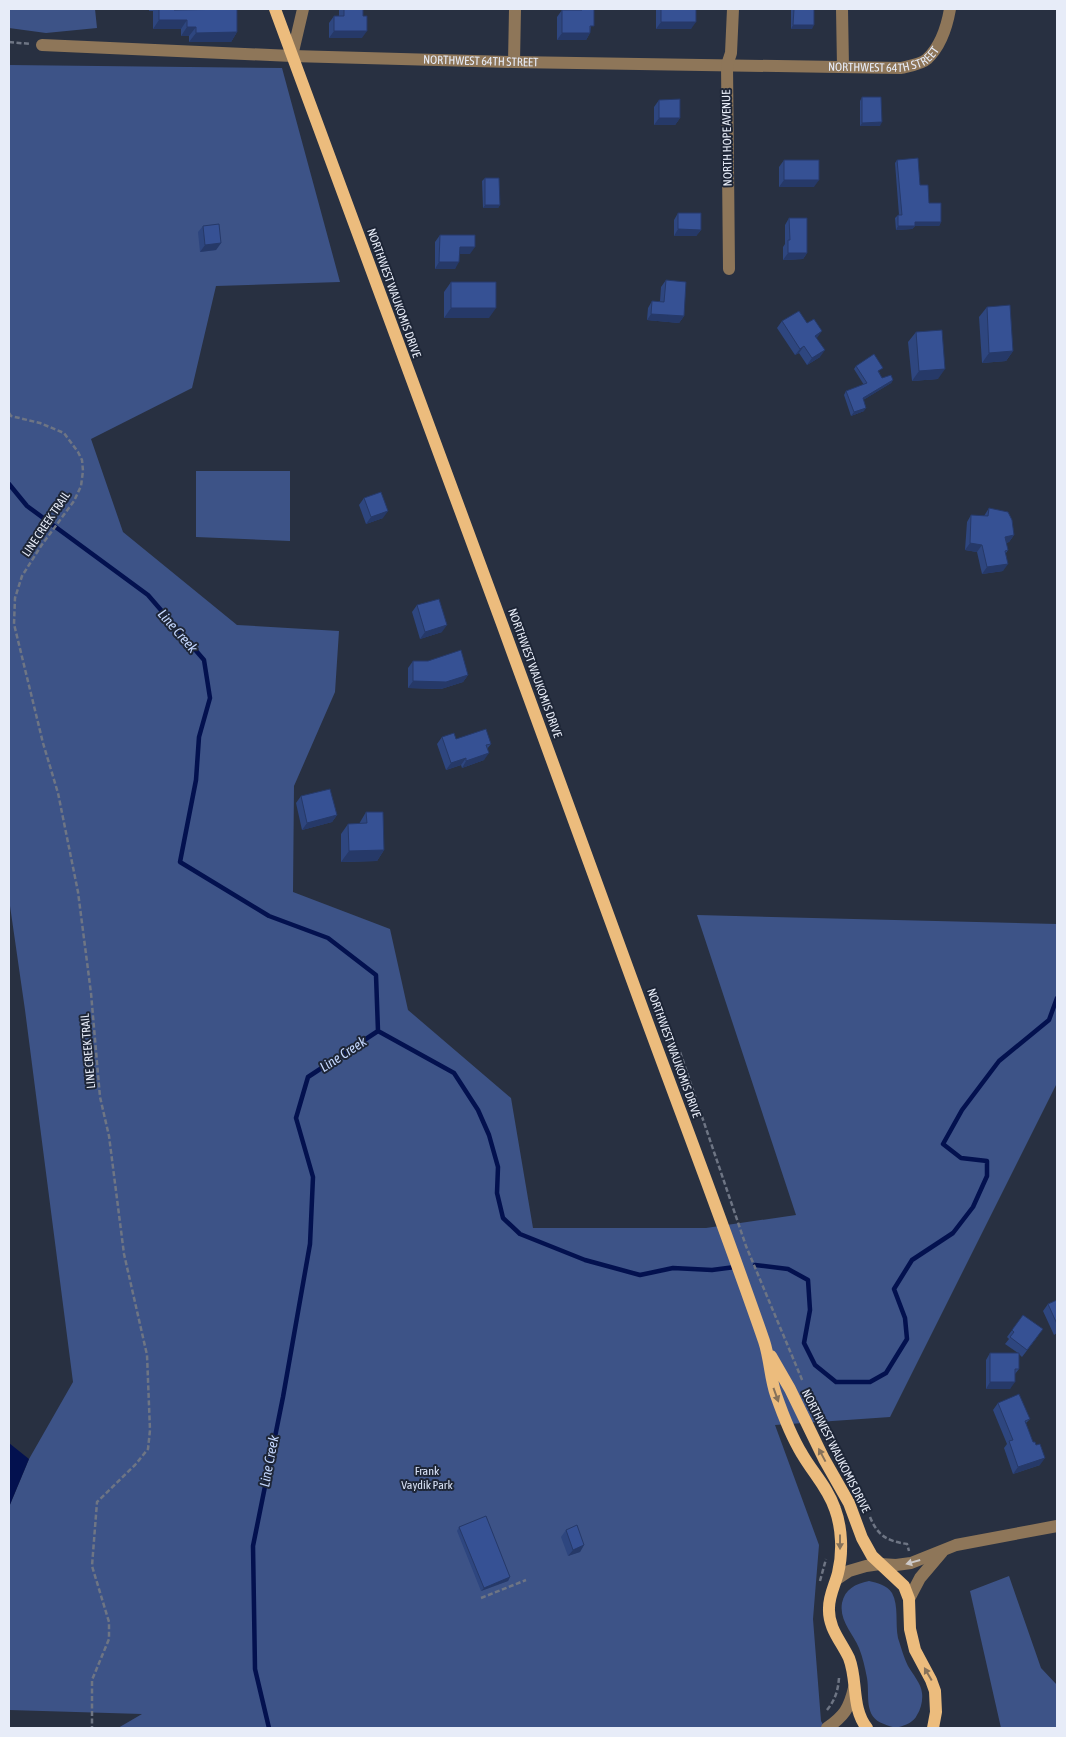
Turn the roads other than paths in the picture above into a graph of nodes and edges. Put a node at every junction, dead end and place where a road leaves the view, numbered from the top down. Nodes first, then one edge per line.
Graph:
1 (275, 9) edge
2 (303, 9) edge
3 (515, 9) edge
4 (733, 9) edge
5 (842, 9) edge
6 (950, 9) edge
7 (42, 45) road end
8 (292, 56) junction
9 (514, 62) junction
10 (727, 64) junction
11 (843, 67) junction
12 (729, 269) dead end
13 (766, 1348) junction
14 (1057, 1526) edge
15 (944, 1550) junction
16 (880, 1564) junction
17 (837, 1579) junction
18 (909, 1599) junction
19 (854, 1686) junction
20 (931, 1726) edge
21 (827, 1728) edge
22 (867, 1728) edge

1 - 8 main road, NORTHWEST WAUKOMIS DRIVE
2 - 8 street
3 - 9 street
4 - 10 street, NORTH HOPE AVENUE
5 - 11 street
6 - 11 street, NORTHWEST 64TH STREET
7 - 8 street, NORTHWEST 64TH STREET
8 - 9 street, NORTHWEST 64TH STREET
8 - 13 main road, NORTHWEST WAUKOMIS DRIVE
9 - 10 street, NORTHWEST 64TH STREET
10 - 11 street, NORTHWEST 64TH STREET
10 - 12 street, NORTH HOPE AVENUE
16 -> 13 main road, NORTHWEST WAUKOMIS DRIVE
13 -> 17 main road, NORTHWEST WAUKOMIS DRIVE
14 - 15 street
15 -> 16 street
15 - 18 street
16 - 17 street
16 - 18 main road, NORTHWEST WAUKOMIS DRIVE
17 - 19 main road, NORTHWEST WAUKOMIS DRIVE
20 -> 18 main road, NORTHWEST WAUKOMIS DRIVE
19 - 21 street
19 - 22 main road, NORTHWEST WAUKOMIS DRIVE

